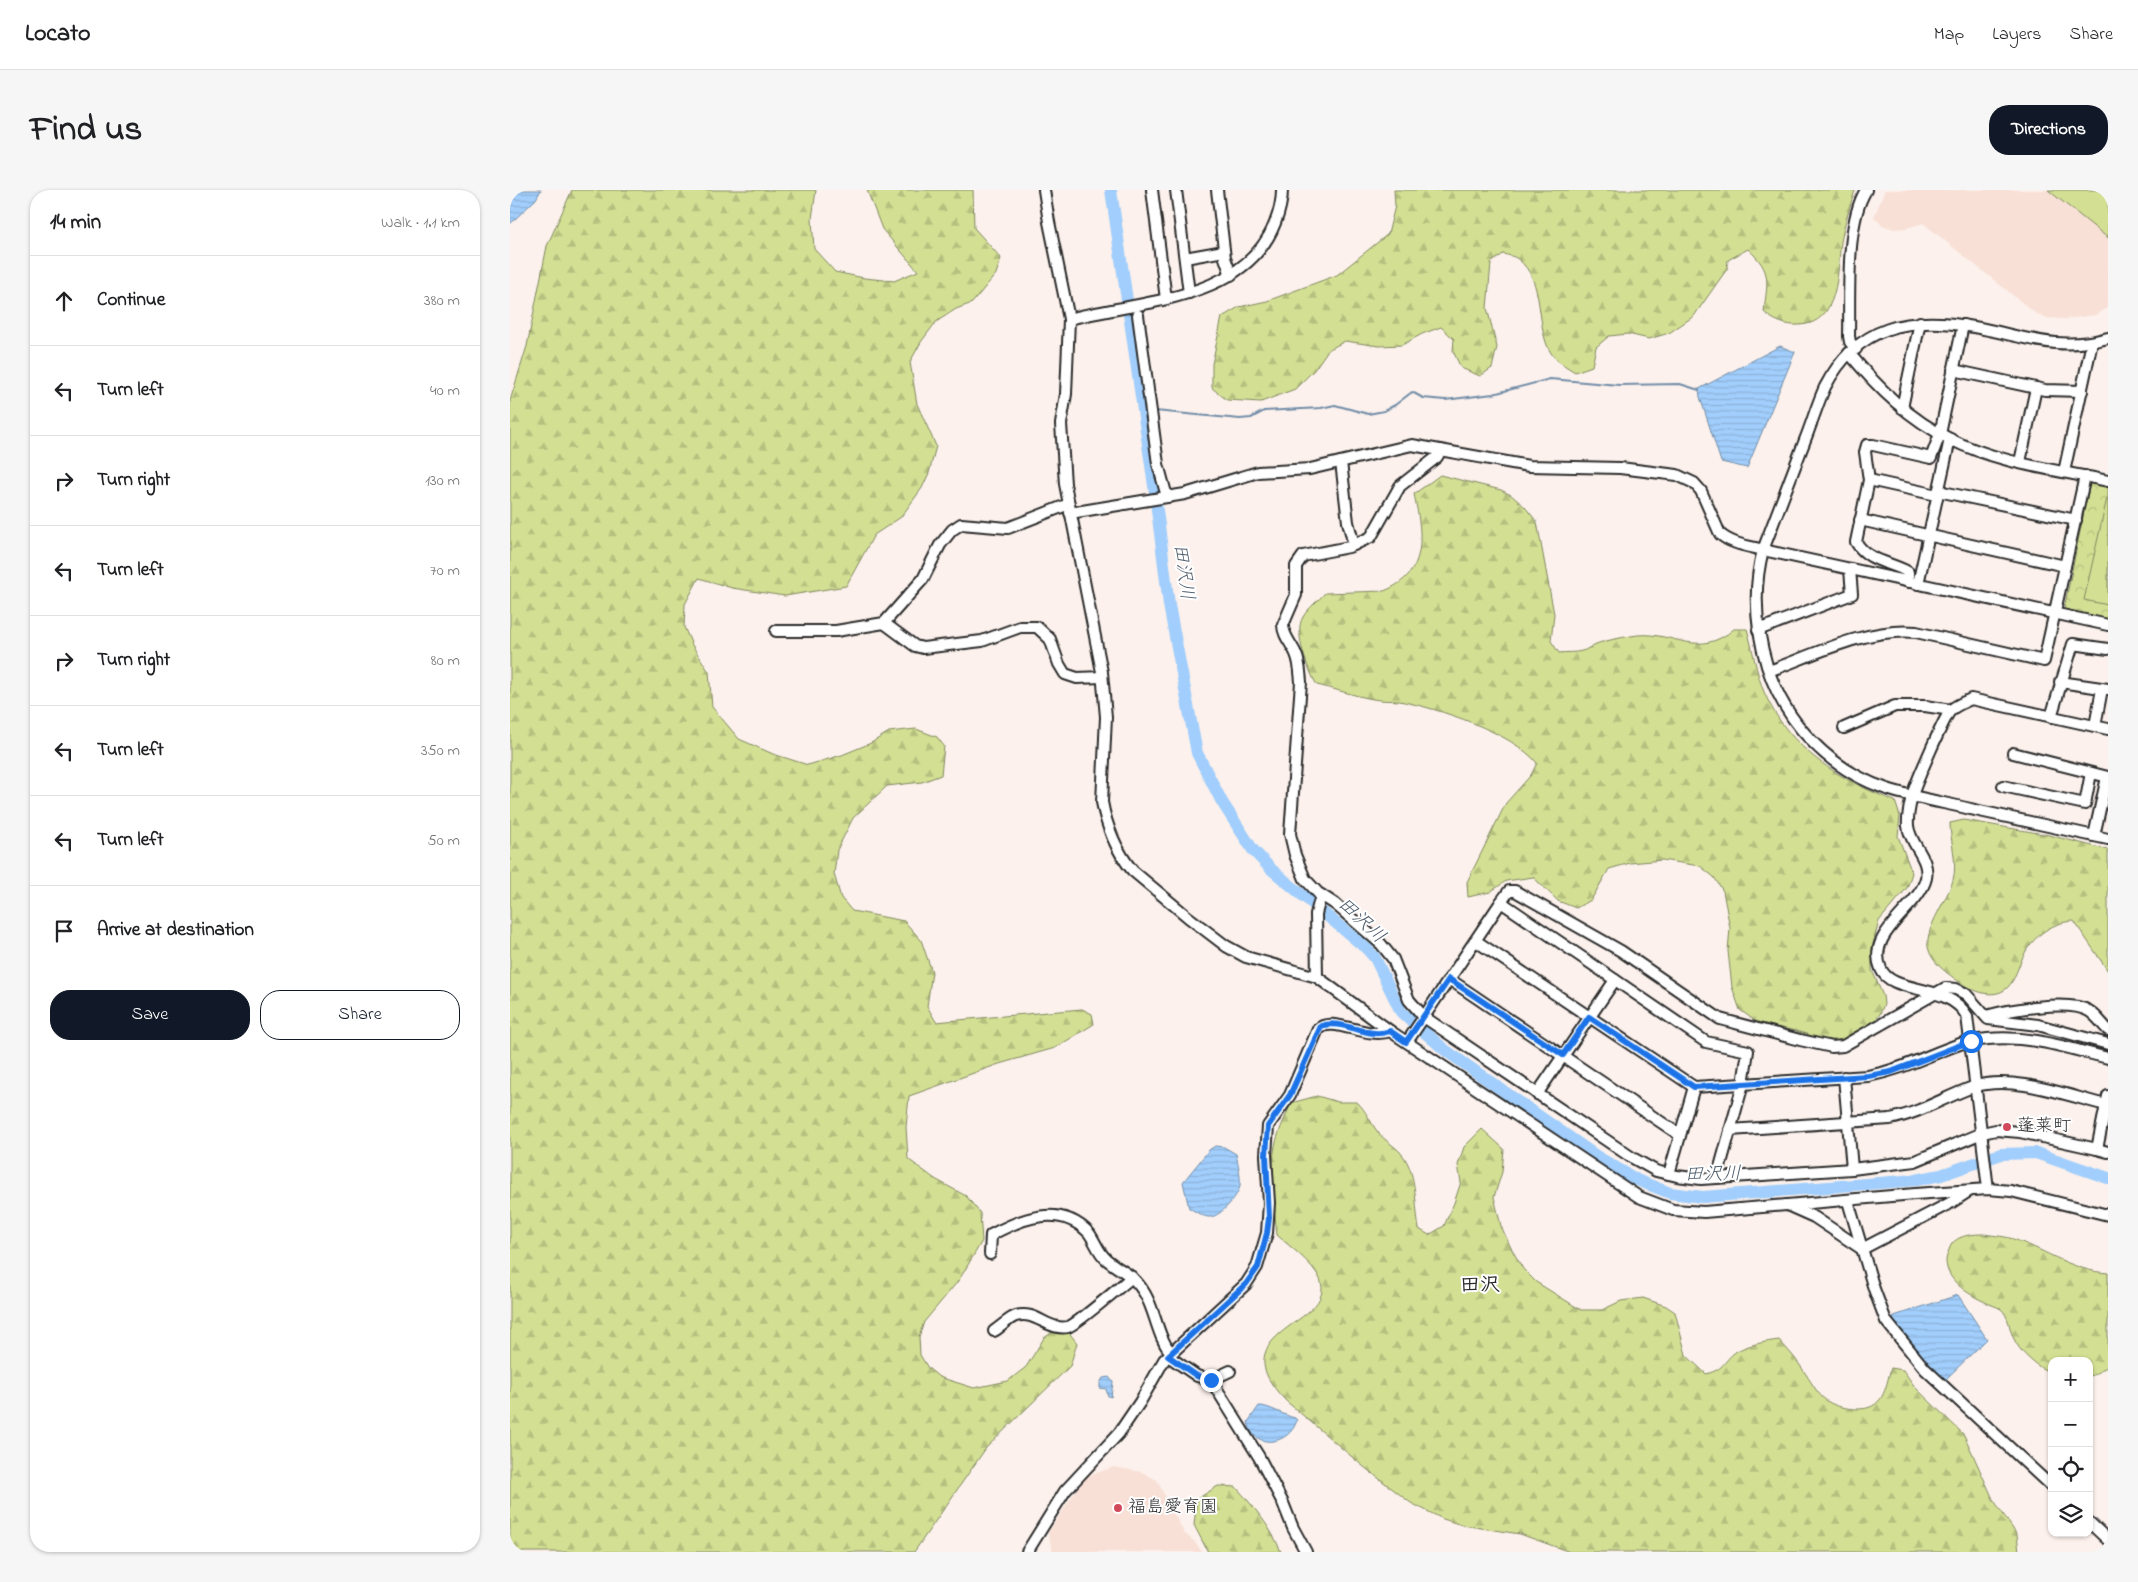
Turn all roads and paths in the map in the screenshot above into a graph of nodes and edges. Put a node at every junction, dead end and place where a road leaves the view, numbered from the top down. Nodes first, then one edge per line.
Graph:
1 (1044, 190) edge
2 (1152, 190) edge
3 (1176, 190) edge
4 (1217, 190) edge
5 (1282, 190) edge
6 (1866, 190) edge
7 (1224, 251) junction
8 (1185, 258) junction
9 (1231, 275) junction
10 (1189, 293) junction
11 (1166, 298) junction
12 (1138, 315) dead end
13 (1069, 319) junction
14 (1920, 322) junction
15 (1963, 325) junction
16 (2108, 338) edge
17 (2092, 342) junction
18 (1852, 351) junction
19 (1953, 370) junction
20 (2036, 388) junction
21 (2082, 391) junction
22 (1902, 408) junction
23 (1945, 436) junction
24 (1442, 450) junction
25 (1340, 462) junction
26 (2020, 462) junction
27 (2064, 472) junction
28 (2085, 476) junction
29 (1869, 480) junction
30 (2108, 481) edge
31 (1938, 493) junction
32 (1166, 497) junction
33 (1069, 508) junction
34 (1860, 520) junction
35 (2076, 520) junction
36 (1928, 535) junction
37 (1354, 544) junction
38 (1763, 550) junction
39 (2065, 566) junction
40 (1850, 569) junction
41 (1913, 583) junction
42 (2055, 613) junction
43 (884, 623) junction
44 (2108, 625) edge
45 (1758, 630) junction
46 (776, 631) dead end
47 (2108, 649) edge
48 (1769, 671) junction
49 (1102, 677) junction
50 (2060, 682) junction
51 (2105, 689) edge
52 (1951, 710) junction
53 (2051, 717) junction
54 (2094, 726) junction
55 (1844, 728) dead end
56 (2108, 729) edge
57 (2013, 753) dead end
58 (2091, 773) junction
59 (2107, 777) edge
60 (2003, 786) dead end
61 (1912, 796) junction
62 (2094, 836) junction
63 (2108, 839) edge
64 (1320, 898) junction
65 (1501, 902) junction
66 (1476, 941) junction
67 (1317, 978) junction
68 (1449, 979) junction
69 (1614, 980) junction
70 (1935, 993) junction
71 (1986, 1016) junction
72 (1424, 1017) junction
73 (1589, 1017) junction
74 (2108, 1030) edge
75 (1390, 1031) junction
76 (1971, 1041) junction
77 (1406, 1042) junction
78 (2108, 1044) edge
79 (1563, 1055) junction
80 (2108, 1058) edge
81 (1844, 1078) junction
82 (1743, 1084) junction
83 (1975, 1086) junction
84 (1694, 1087) junction
85 (1537, 1094) junction
86 (2107, 1102) edge
87 (1849, 1122) junction
88 (1730, 1130) junction
89 (1982, 1133) junction
90 (1680, 1135) junction
91 (2103, 1151) edge
92 (1852, 1169) junction
93 (1670, 1174) junction
94 (1717, 1178) junction
95 (1988, 1189) junction
96 (1969, 1190) junction
97 (1848, 1201) junction
98 (1786, 1205) junction
99 (2108, 1215) edge
100 (1862, 1249) junction
101 (990, 1254) dead end
102 (1132, 1277) junction
103 (994, 1331) dead end
104 (1170, 1355) junction
105 (1230, 1370) dead end
106 (1211, 1380) junction
107 (2048, 1483) edge
108 (2093, 1526) edge
109 (2108, 1540) edge
110 (1027, 1552) edge
111 (1306, 1552) edge

1 - 13 street
2 - 11 street
3 - 8 street
4 - 7 street
5 - 9 street
6 - 18 street
7 - 8 street
7 - 9 street
8 - 10 street
9 - 10 street
10 - 11 street
11 - 13 street
12 - 32 street
13 - 33 street
14 - 15 street
14 - 18 street
14 - 22 street
15 - 17 street
15 - 19 street
16 - 17 street
17 - 21 street
18 - 22 street
18 - 38 street
19 - 20 street
19 - 23 street
20 - 21 street
20 - 26 street
21 - 27 street
22 - 23 street
23 - 26 street
23 - 29 street
23 - 31 street
24 - 25 street
24 - 37 street
24 - 38 street
25 - 32 street
25 - 37 street
26 - 27 street
27 - 28 street
28 - 30 street
28 - 35 street
29 - 31 street
29 - 34 street
31 - 35 street
31 - 36 street
32 - 33 street
33 - 43 street
33 - 49 street
34 - 36 street
34 - 41 street
35 - 39 street
36 - 39 street
36 - 41 street
37 - 64 street
38 - 40 street
38 - 45 street
39 - 42 street
40 - 41 street
40 - 45 street
41 - 42 street
42 - 44 street
42 - 48 street
43 - 46 street
43 - 49 street
45 - 48 street
47 - 50 street
48 - 61 street
49 - 67 street
50 - 51 street
50 - 53 street
51 - 54 street
52 - 53 street
52 - 55 street
52 - 61 street
53 - 54 street
54 - 56 street
57 - 58 street
58 - 59 street
58 - 60 street
59 - 62 street
61 - 62 street
61 - 70 street
62 - 63 street
64 - 67 street
64 - 72 street
65 - 66 street
65 - 69 street
65 - 70 street
66 - 68 street
66 - 73 street
67 - 75 street
68 - 72 street
68 - 79 street
69 - 73 street
69 - 82 street
70 - 71 street
70 - 76 street
71 - 74 street
71 - 78 street
72 - 77 street
72 - 85 street
73 - 79 street
73 - 84 street
75 - 77 street
75 - 104 street
76 - 80 street
76 - 81 street
76 - 83 street
77 - 98 street
79 - 85 street
79 - 90 street
81 - 82 street
81 - 87 street
82 - 84 street
82 - 88 street
83 - 86 street
83 - 87 street
83 - 89 street
84 - 90 street
85 - 93 street
86 - 91 street
87 - 88 street
87 - 92 street
88 - 94 street
89 - 91 street
89 - 92 street
89 - 95 street
90 - 93 street
92 - 94 street
93 - 94 street
95 - 96 street
95 - 99 street
96 - 97 street
96 - 100 street
97 - 98 street
97 - 100 street
98 - 100 street
100 - 107 street
101 - 102 street
102 - 103 street
102 - 104 street
104 - 106 street
104 - 110 street
105 - 106 street
106 - 111 street
108 - 109 street

